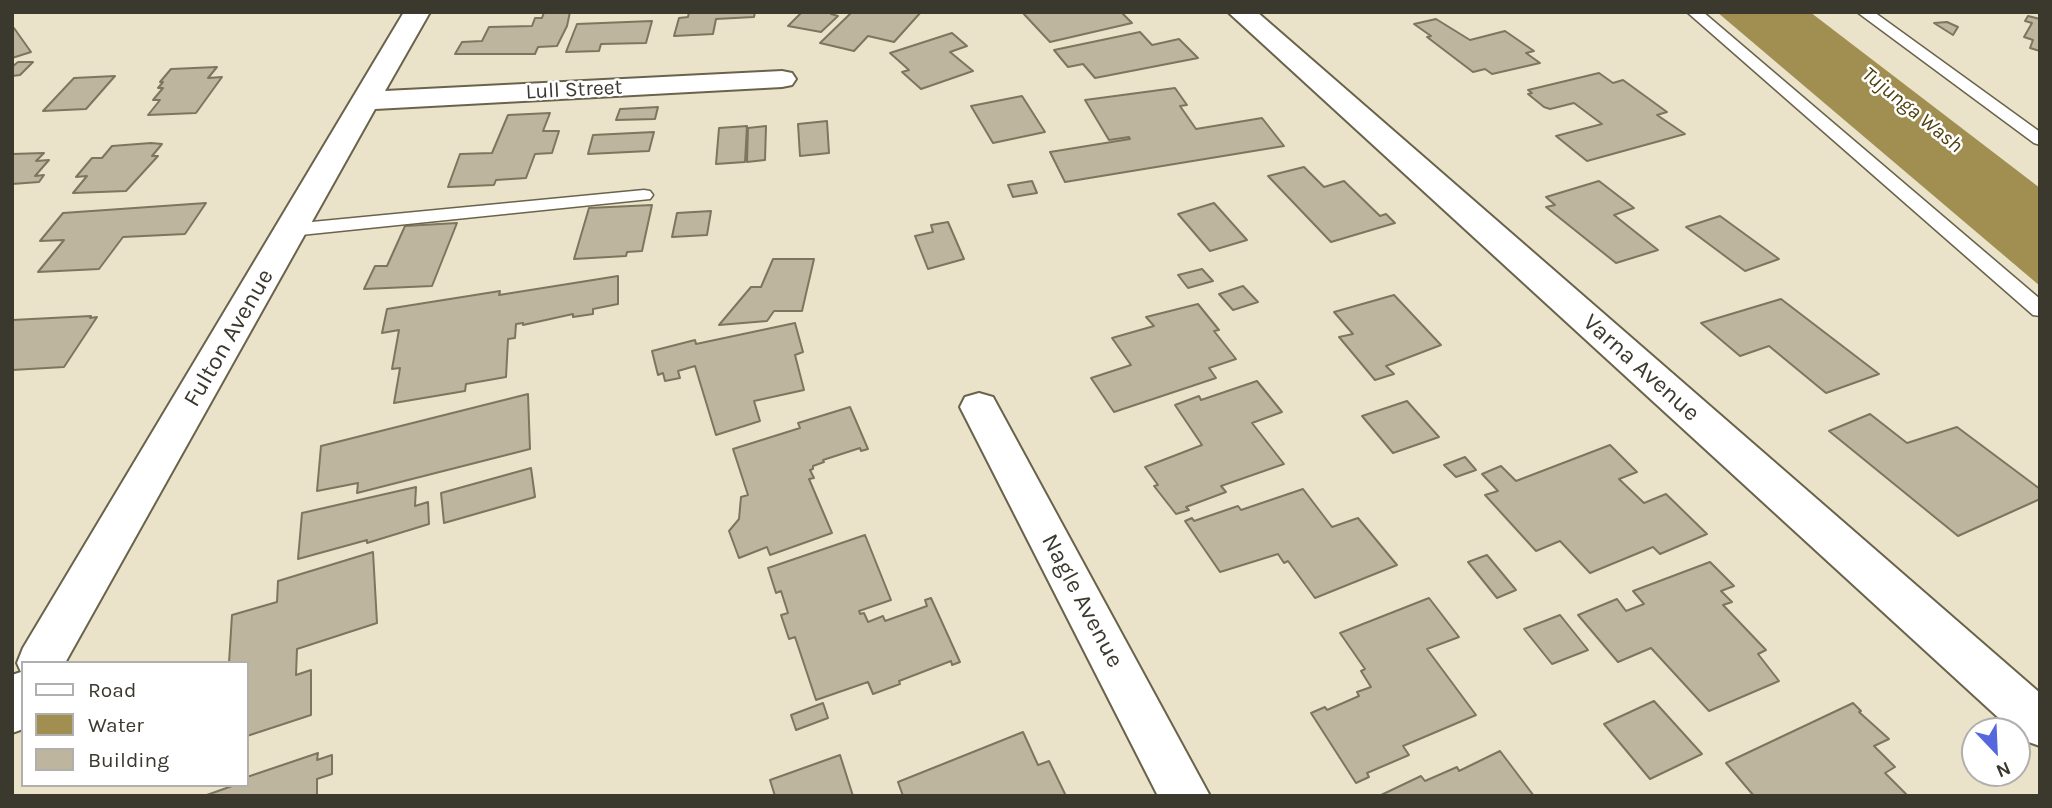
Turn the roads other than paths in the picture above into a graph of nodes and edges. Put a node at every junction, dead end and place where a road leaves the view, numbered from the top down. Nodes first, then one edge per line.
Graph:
1 (417, 12) edge
2 (1241, 12) edge
3 (1694, 12) edge
4 (1864, 12) edge
5 (782, 79) dead end
6 (366, 101) junction
7 (2040, 141) edge
8 (644, 195) dead end
9 (291, 230) junction
10 (2040, 310) edge
11 (979, 407) dead end
12 (41, 661) edge
13 (2040, 724) edge
14 (1185, 796) edge

1 - 6 street, Fulton Avenue
2 - 13 street, Varna Avenue
3 - 10 lane
4 - 7 lane
5 - 6 street, Lull Street
6 - 9 street, Fulton Avenue
8 - 9 lane
9 - 12 street, Fulton Avenue
11 - 14 street, Nagle Avenue

